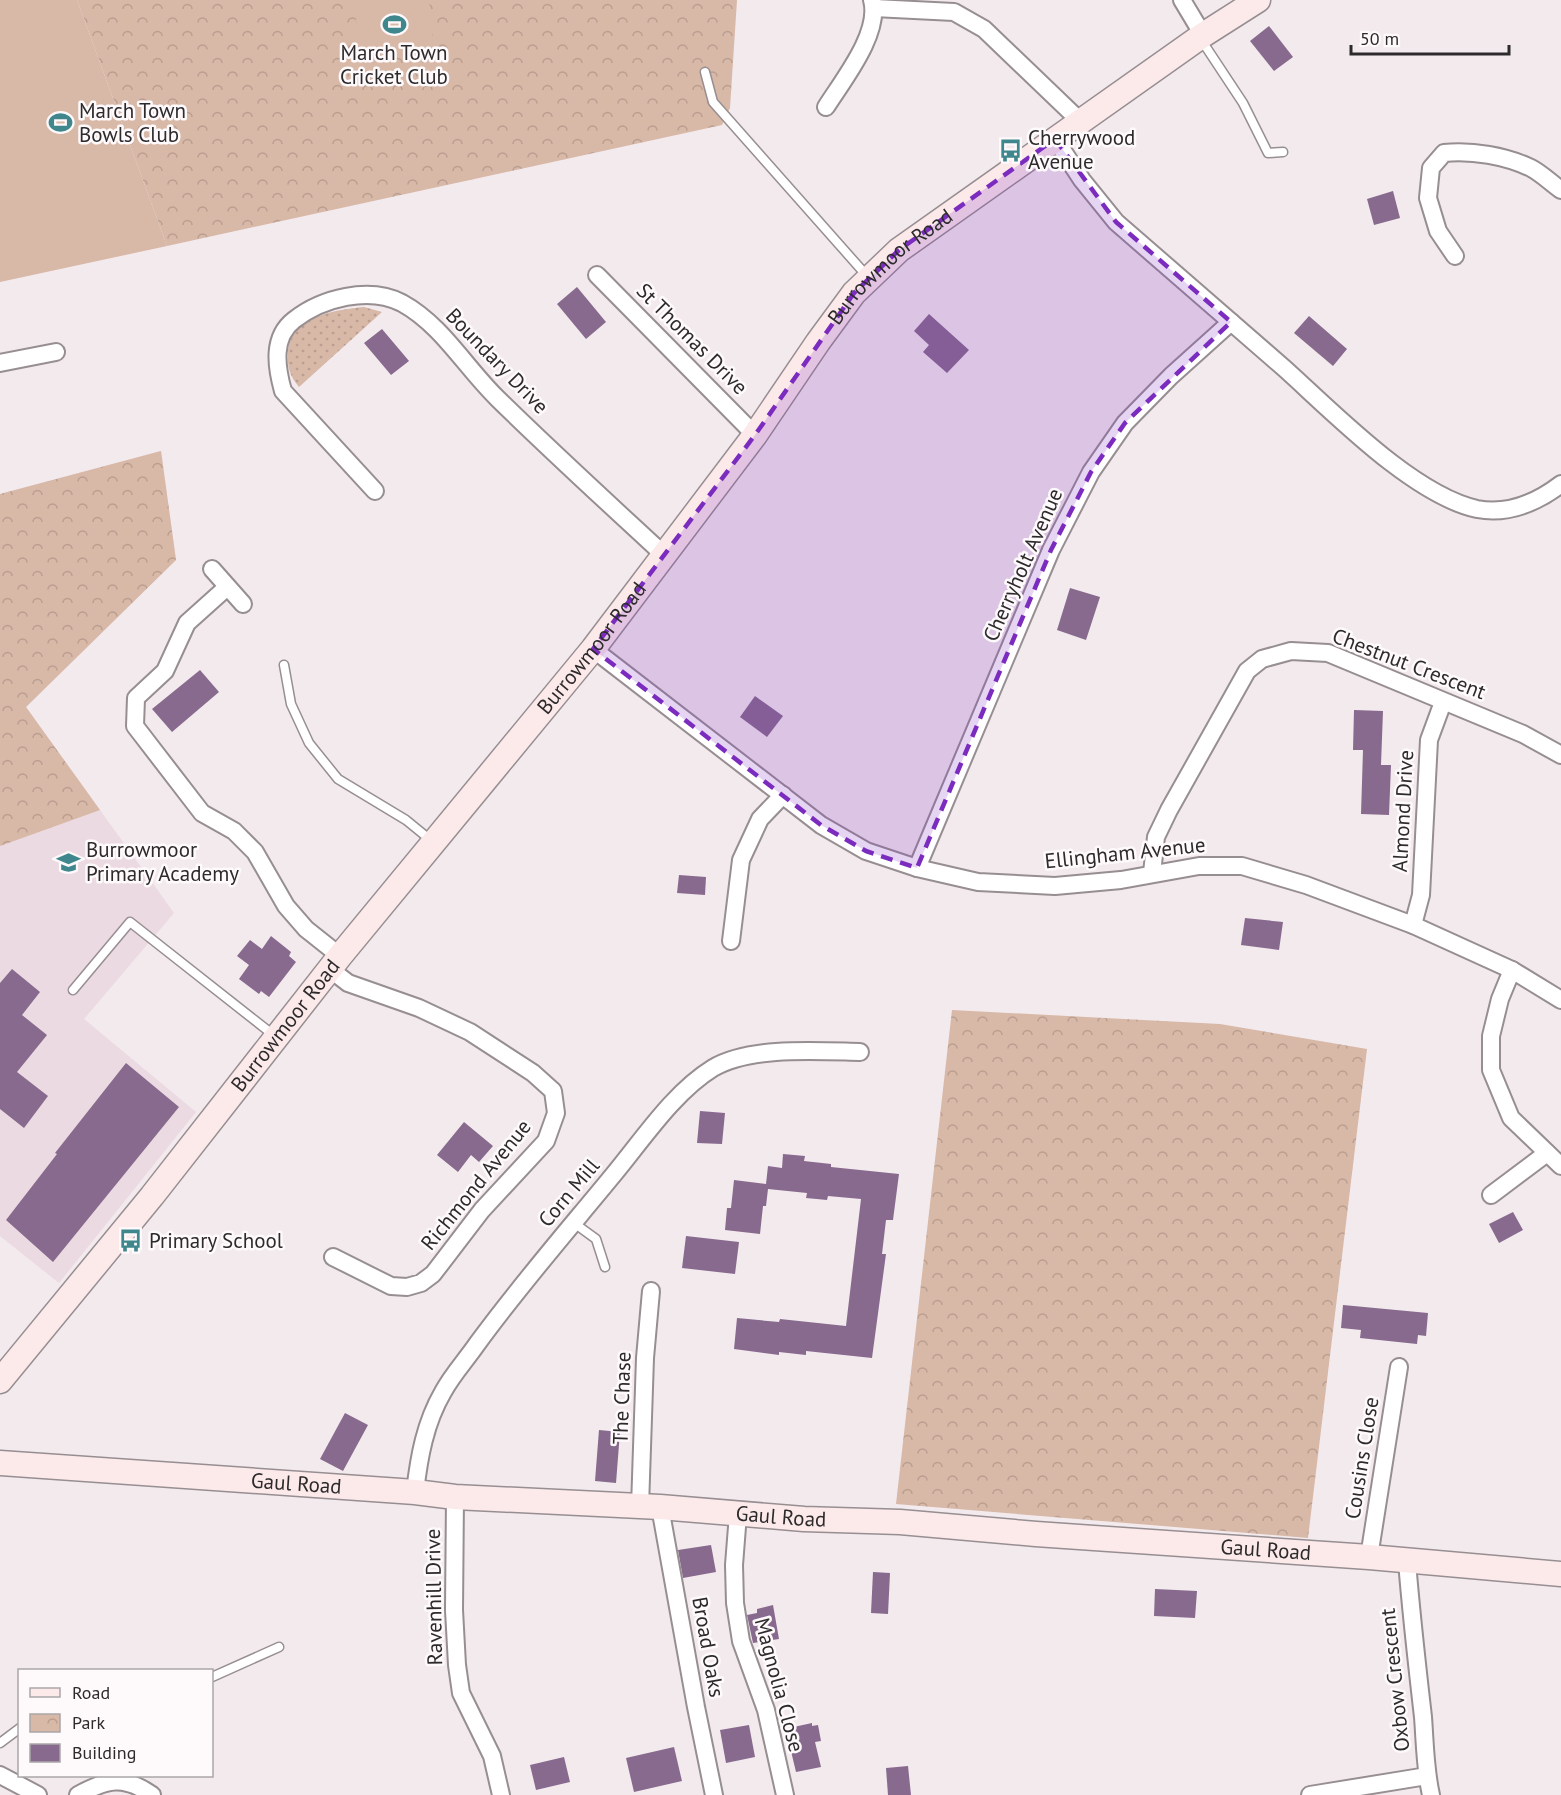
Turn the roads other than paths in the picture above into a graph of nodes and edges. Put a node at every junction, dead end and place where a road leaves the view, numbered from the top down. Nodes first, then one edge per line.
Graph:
1 (1182, 0) edge
2 (1258, 0) edge
3 (873, 4) edge
4 (1202, 36) junction
5 (705, 72) dead end
6 (826, 107) dead end
7 (1080, 121) junction
8 (1055, 139) junction
9 (1283, 152) dead end
10 (1561, 190) edge
11 (1455, 256) dead end
12 (597, 275) dead end
13 (870, 278) junction
14 (1231, 322) junction
15 (56, 352) dead end
16 (0, 363) edge
17 (755, 435) junction
18 (1561, 484) edge
19 (375, 491) dead end
20 (664, 555) junction
21 (212, 569) dead end
22 (226, 588) junction
23 (243, 604) dead end
24 (593, 649) junction
25 (284, 665) dead end
26 (1443, 702) junction
27 (1561, 755) edge
28 (783, 795) junction
29 (434, 842) junction
30 (918, 868) junction
31 (1152, 873) junction
32 (1413, 925) junction
33 (731, 941) dead end
34 (335, 963) junction
35 (1512, 970) junction
36 (73, 990) dead end
37 (1561, 1000) edge
38 (276, 1037) junction
39 (860, 1052) dead end
40 (1546, 1153) junction
41 (1561, 1166) edge
42 (1491, 1195) dead end
43 (574, 1223) junction
44 (333, 1257) dead end
45 (605, 1267) dead end
46 (651, 1291) dead end
47 (1399, 1367) dead end
48 (0, 1381) edge
49 (0, 1463) edge
50 (415, 1492) junction
51 (455, 1497) junction
52 (650, 1507) junction
53 (738, 1514) junction
54 (1369, 1557) junction
55 (1407, 1561) junction
56 (1561, 1574) edge
57 (279, 1647) dead end
58 (213, 1677) edge
59 (18, 1730) edge
60 (0, 1743) edge
61 (0, 1774) edge
62 (1426, 1776) junction
63 (121, 1778) edge
64 (38, 1795) edge
65 (78, 1795) edge
66 (152, 1795) edge
67 (501, 1795) edge
68 (714, 1795) edge
69 (785, 1795) edge
70 (1310, 1795) edge
71 (1431, 1795) edge

1 - 4 street
2 - 4 street, Burrowmoor Road
3 - 6 street
3 - 7 street
4 - 7 street, Burrowmoor Road
4 - 9 lane
5 - 13 lane
7 - 8 street, Burrowmoor Road
8 - 13 street, Burrowmoor Road
8 - 14 street
10 - 11 street
12 - 17 street, St Thomas Drive
13 - 17 street, Burrowmoor Road
14 - 18 street
14 - 30 street, Cherryholt Avenue
15 - 16 street
17 - 20 street, Burrowmoor Road
19 - 20 street, Boundary Drive
20 - 24 street, Burrowmoor Road
21 - 22 street
22 - 23 street
22 - 34 street, Richmond Avenue
24 - 28 street, Ellingham Avenue
24 - 29 street, Burrowmoor Road
25 - 29 lane
26 - 27 street, Chestnut Crescent
26 - 31 street, Chestnut Crescent
26 - 32 street, Almond Drive
28 - 30 street, Ellingham Avenue
28 - 33 street
29 - 34 street, Burrowmoor Road
30 - 31 street, Ellingham Avenue
31 - 32 street, Ellingham Avenue
32 - 35 street, Ellingham Avenue
34 - 38 street, Burrowmoor Road
34 - 44 street, Richmond Avenue
35 - 37 street, Ellingham Avenue
35 - 40 street
36 - 38 lane
38 - 48 street, Burrowmoor Road
39 - 43 street, Corn Mill
40 - 41 street
40 - 42 street
43 - 45 lane
43 - 50 street, Corn Mill
46 - 52 street, The Chase
47 - 54 street, Cousins Close
49 - 50 street, Gaul Road
50 - 51 street, Gaul Road
51 - 52 street, Gaul Road
51 - 67 street, Ravenhill Drive
52 - 53 street, Gaul Road
52 - 68 street, Broad Oaks
53 - 54 street, Gaul Road
53 - 69 street, Magnolia Close
54 - 55 street, Gaul Road
55 - 56 street, Gaul Road
55 - 62 street, Oxbow Crescent
57 - 58 lane
59 - 60 lane
61 - 64 street
62 - 70 street
62 - 71 street, Oxbow Crescent
63 - 65 street
63 - 66 street

